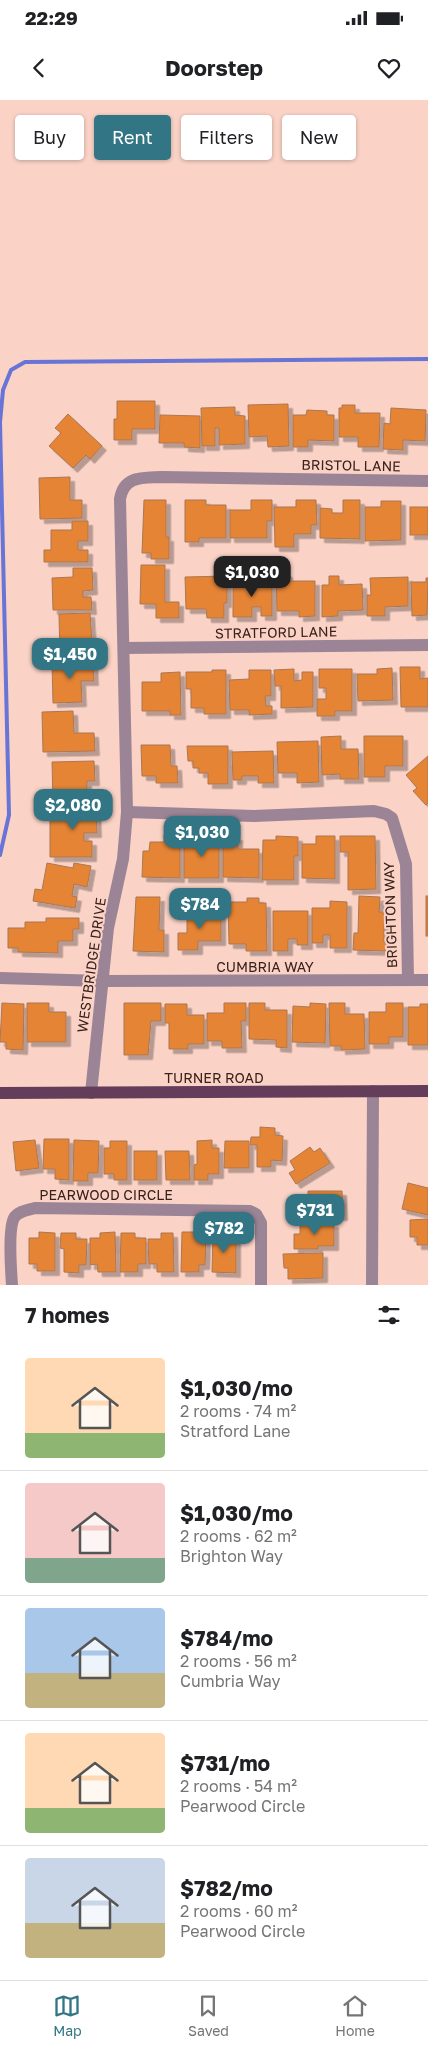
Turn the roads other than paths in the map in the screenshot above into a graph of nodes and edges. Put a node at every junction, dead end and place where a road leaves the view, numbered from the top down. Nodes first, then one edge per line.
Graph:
1 (274, 478) joint
2 (428, 481) edge
3 (428, 645) edge
4 (124, 648) junction
5 (127, 812) junction
6 (0, 978) edge
7 (408, 980) junction
8 (428, 980) edge
9 (102, 981) junction
10 (373, 1091) junction
11 (428, 1091) edge
12 (0, 1093) edge
13 (91, 1093) junction
14 (12, 1285) edge
15 (260, 1285) edge
16 (372, 1285) edge

1 - 2 street, BRISTOL LANE
1 - 4 street, WESTBRIDGE DRIVE
3 - 4 street, STRATFORD LANE
4 - 5 street, WESTBRIDGE DRIVE
5 - 7 street, BRIGHTON WAY
5 - 9 street, WESTBRIDGE DRIVE
6 - 9 street, CUMBRIA WAY
7 - 8 street, CUMBRIA WAY
7 - 9 street, CUMBRIA WAY
9 - 13 street, WESTBRIDGE DRIVE
10 - 11 main road, TURNER ROAD
10 - 13 main road, TURNER ROAD
10 - 16 street
12 - 13 main road, TURNER ROAD
14 - 15 street, PEARWOOD CIRCLE

